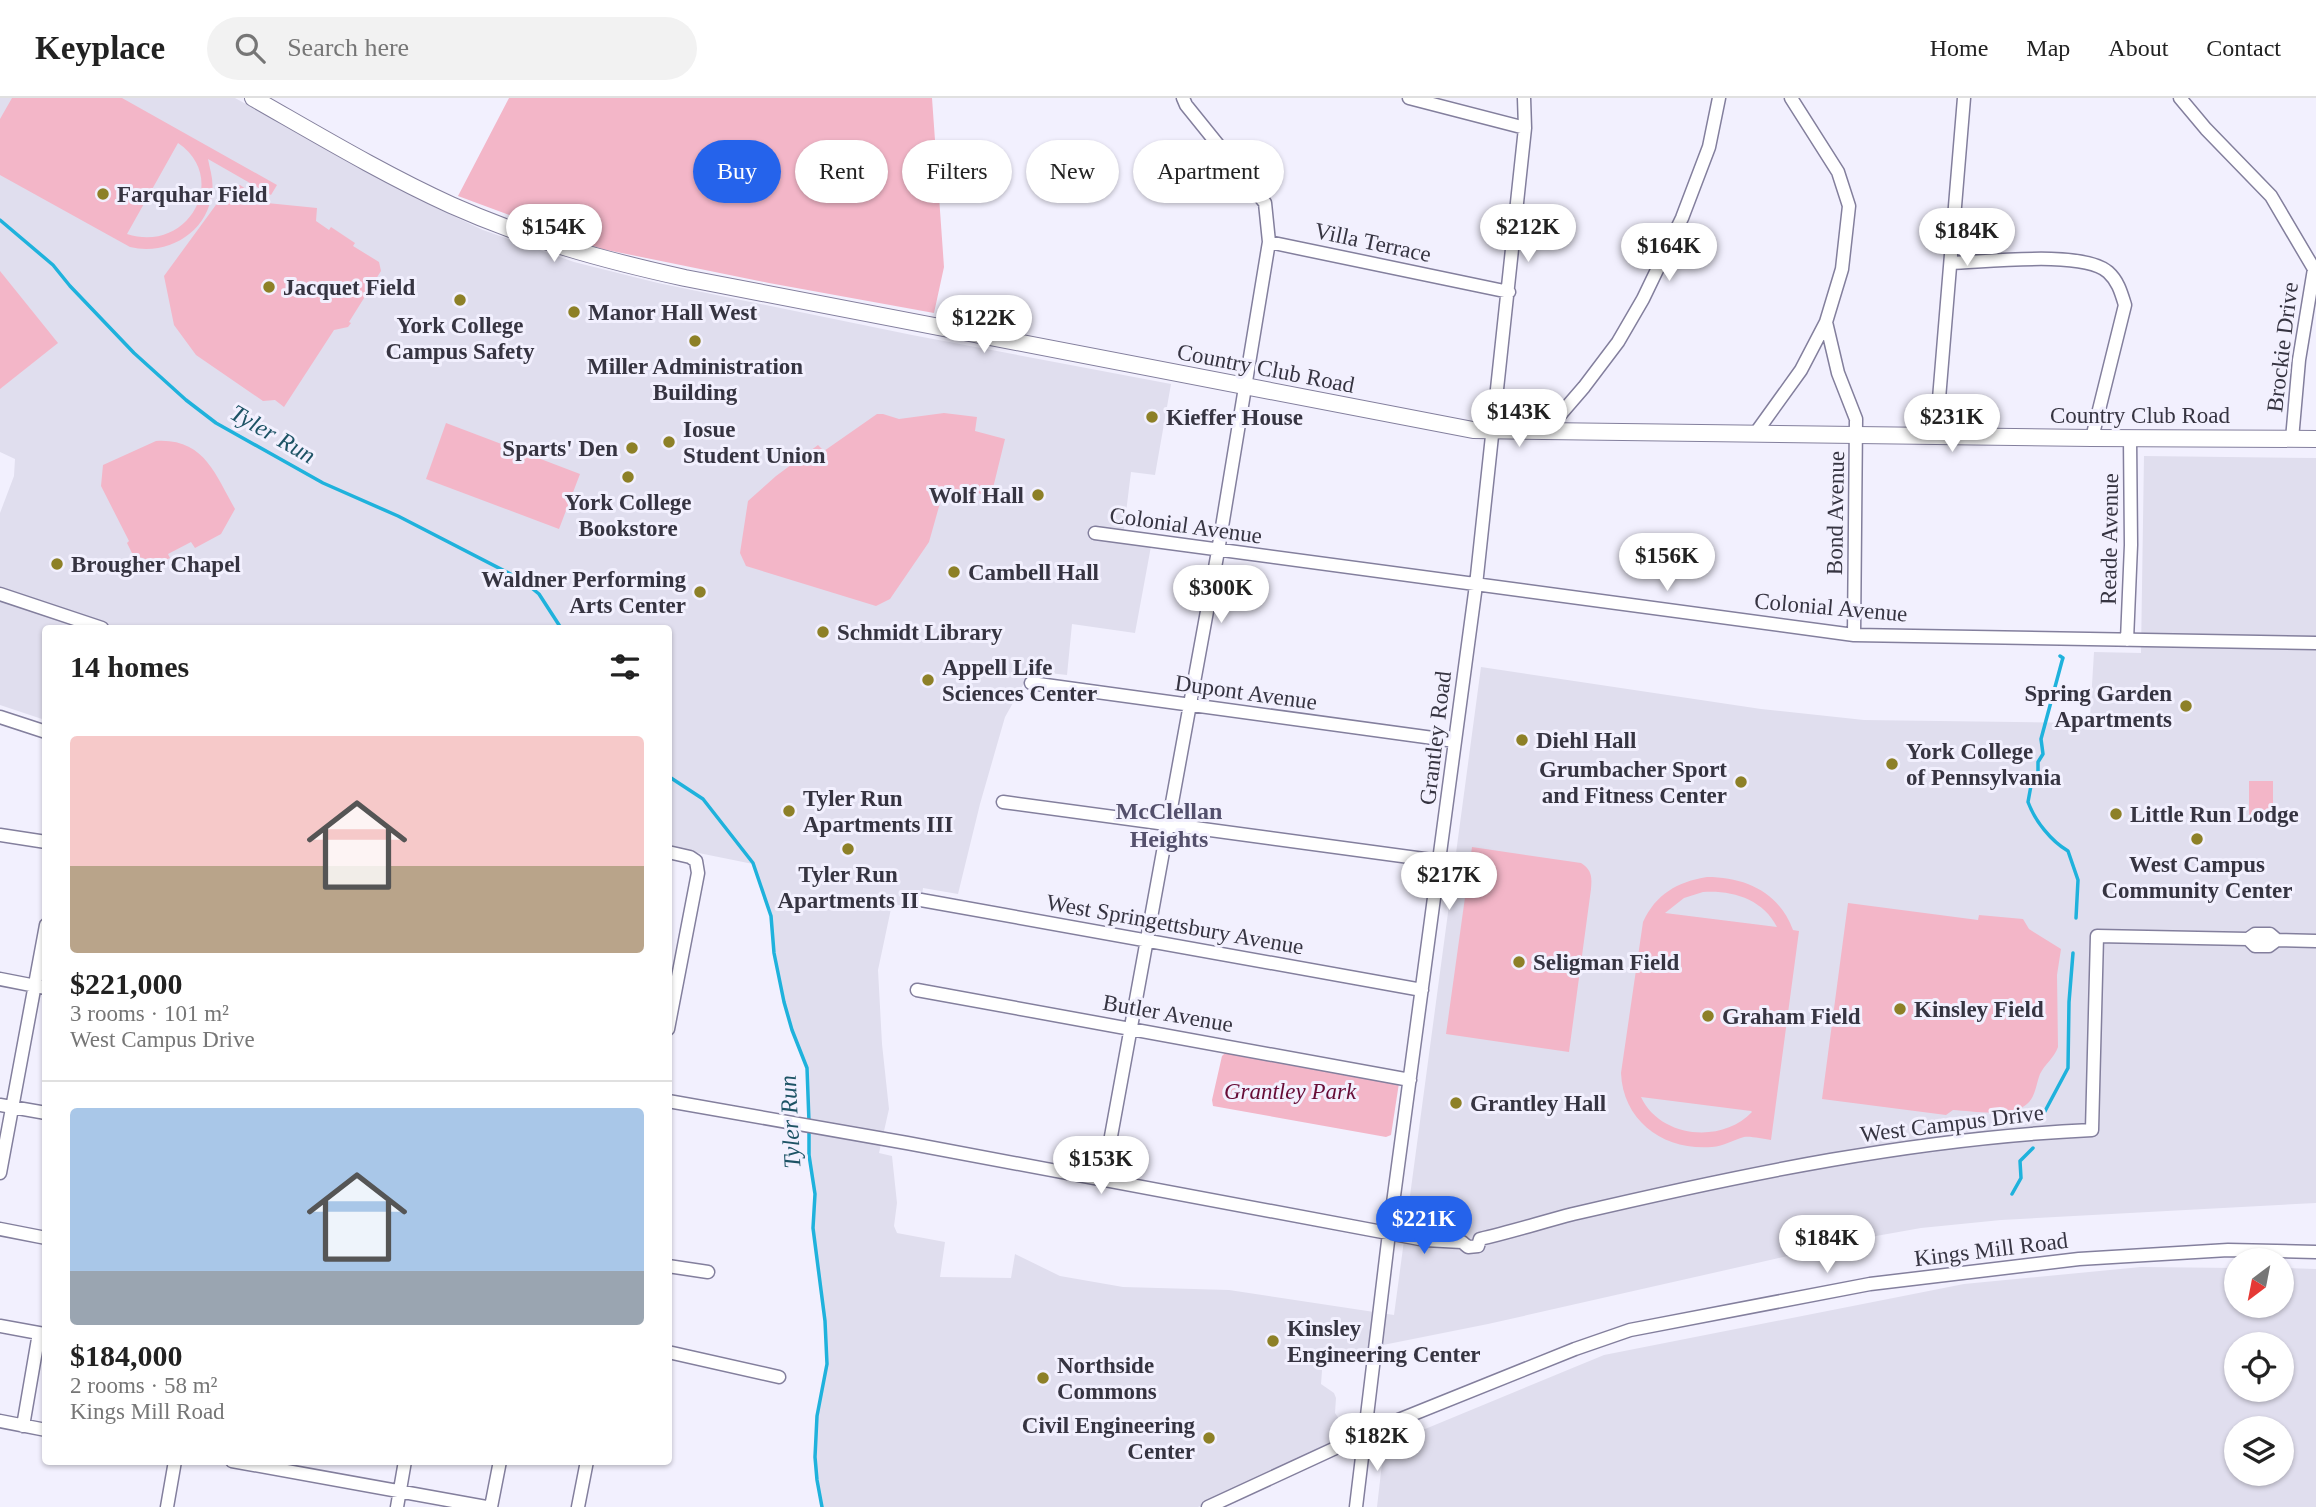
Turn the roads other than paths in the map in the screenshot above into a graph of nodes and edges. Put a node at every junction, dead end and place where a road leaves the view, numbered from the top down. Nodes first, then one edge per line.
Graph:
1 (253, 98) edge
2 (1183, 98) edge
3 (1409, 98) edge
4 (1524, 98) edge
5 (1719, 98) edge
6 (1791, 98) edge
7 (1965, 98) edge
8 (2180, 98) edge
9 (1525, 128) junction
10 (1269, 242) junction
11 (1951, 263) junction
12 (2315, 269) edge
13 (1508, 292) junction
14 (1826, 322) junction
15 (1247, 387) junction
16 (1493, 431) junction
17 (1545, 431) junction
18 (1755, 434) junction
19 (1857, 434) junction
20 (1936, 435) junction
21 (2092, 438) junction
22 (2130, 438) junction
23 (2292, 439) junction
24 (2316, 439) edge
25 (1095, 533) dead end
26 (1219, 551) junction
27 (1476, 585) junction
28 (0, 594) edge
29 (93, 625) edge
30 (1854, 635) junction
31 (2127, 640) junction
32 (2316, 643) edge
33 (1031, 683) dead end
34 (1189, 705) junction
35 (0, 717) edge
36 (42, 731) edge
37 (1455, 741) junction
38 (1003, 802) dead end
39 (1168, 824) junction
40 (0, 835) edge
41 (42, 841) edge
42 (672, 853) edge
43 (1439, 861) junction
44 (921, 900) dead end
45 (1147, 941) junction
46 (2316, 941) edge
47 (674, 964) edge
48 (42, 966) edge
49 (0, 979) edge
50 (672, 985) edge
51 (40, 987) edge
52 (917, 990) dead end
53 (1422, 990) junction
54 (1131, 1028) junction
55 (1410, 1080) junction
56 (672, 1102) edge
57 (6, 1106) edge
58 (42, 1112) edge
59 (0, 1173) edge
60 (1103, 1180) junction
61 (0, 1229) edge
62 (1389, 1233) junction
63 (42, 1237) edge
64 (2316, 1252) edge
65 (672, 1267) edge
66 (708, 1272) dead end
67 (0, 1326) edge
68 (42, 1334) edge
69 (672, 1353) edge
70 (779, 1377) dead end
71 (0, 1421) edge
72 (23, 1426) junction
73 (42, 1429) edge
74 (1365, 1434) junction
75 (175, 1465) edge
76 (253, 1465) edge
77 (404, 1465) edge
78 (499, 1465) edge
79 (586, 1465) edge
80 (399, 1493) junction
81 (167, 1507) edge
82 (397, 1507) edge
83 (485, 1507) edge
84 (491, 1507) edge
85 (578, 1507) edge
86 (1208, 1507) edge
87 (1356, 1507) edge

1 - 15 main road, Country Club Road
2 - 10 street
3 - 9 street
4 - 9 street, Grantley Road
5 - 17 street
6 - 14 street
7 - 11 street
8 - 12 street, Brockie Drive
9 - 13 street, Grantley Road
10 - 13 street, Villa Terrace
10 - 15 street
11 - 20 street
11 - 21 street
12 - 23 street, Brockie Drive
13 - 16 street, Grantley Road
14 - 18 street
14 - 19 street, Bond Avenue
15 - 16 main road, Country Club Road
15 - 26 street
16 - 17 main road, Country Club Road
16 - 27 street, Grantley Road
17 - 18 main road, Country Club Road
18 - 19 main road, Country Club Road
19 - 20 main road, Country Club Road
19 - 30 street, Bond Avenue
20 - 21 main road, Country Club Road
21 - 22 main road, Country Club Road
22 - 23 main road, Country Club Road
22 - 31 street, Reade Avenue
23 - 24 main road, Country Club Road
25 - 26 street, Colonial Avenue
26 - 27 street, Colonial Avenue
26 - 34 street
27 - 30 street, Colonial Avenue
27 - 37 street, Grantley Road
28 - 29 street
30 - 31 street, Colonial Avenue
31 - 32 street, Colonial Avenue
33 - 34 street, Dupont Avenue
34 - 37 street, Dupont Avenue
34 - 39 street
35 - 36 street
37 - 43 street, Grantley Road
38 - 39 street
39 - 43 street
39 - 45 street
40 - 41 street
42 - 47 street
43 - 53 street, Grantley Road
44 - 45 street, West Springettsbury Avenue
45 - 53 street, West Springettsbury Avenue
45 - 54 street
46 - 62 street, West Campus Drive
47 - 50 street
48 - 51 street
49 - 51 street
51 - 57 street
52 - 54 street, Butler Avenue
53 - 55 street, Grantley Road
54 - 55 street, Butler Avenue
54 - 60 street
55 - 62 street, Grantley Road
56 - 60 street, West Campus Drive
57 - 58 street
57 - 59 street
60 - 62 street, West Campus Drive
61 - 63 street
62 - 74 street, Grantley Road
64 - 74 street, Kings Mill Road
65 - 66 street
67 - 68 street
68 - 72 street
69 - 70 street
71 - 72 street
72 - 73 street
74 - 86 street, Kings Mill Road
74 - 87 street, Grantley Road
75 - 81 street
76 - 80 street
77 - 80 street
78 - 84 street
79 - 85 street
80 - 82 street
80 - 83 street

